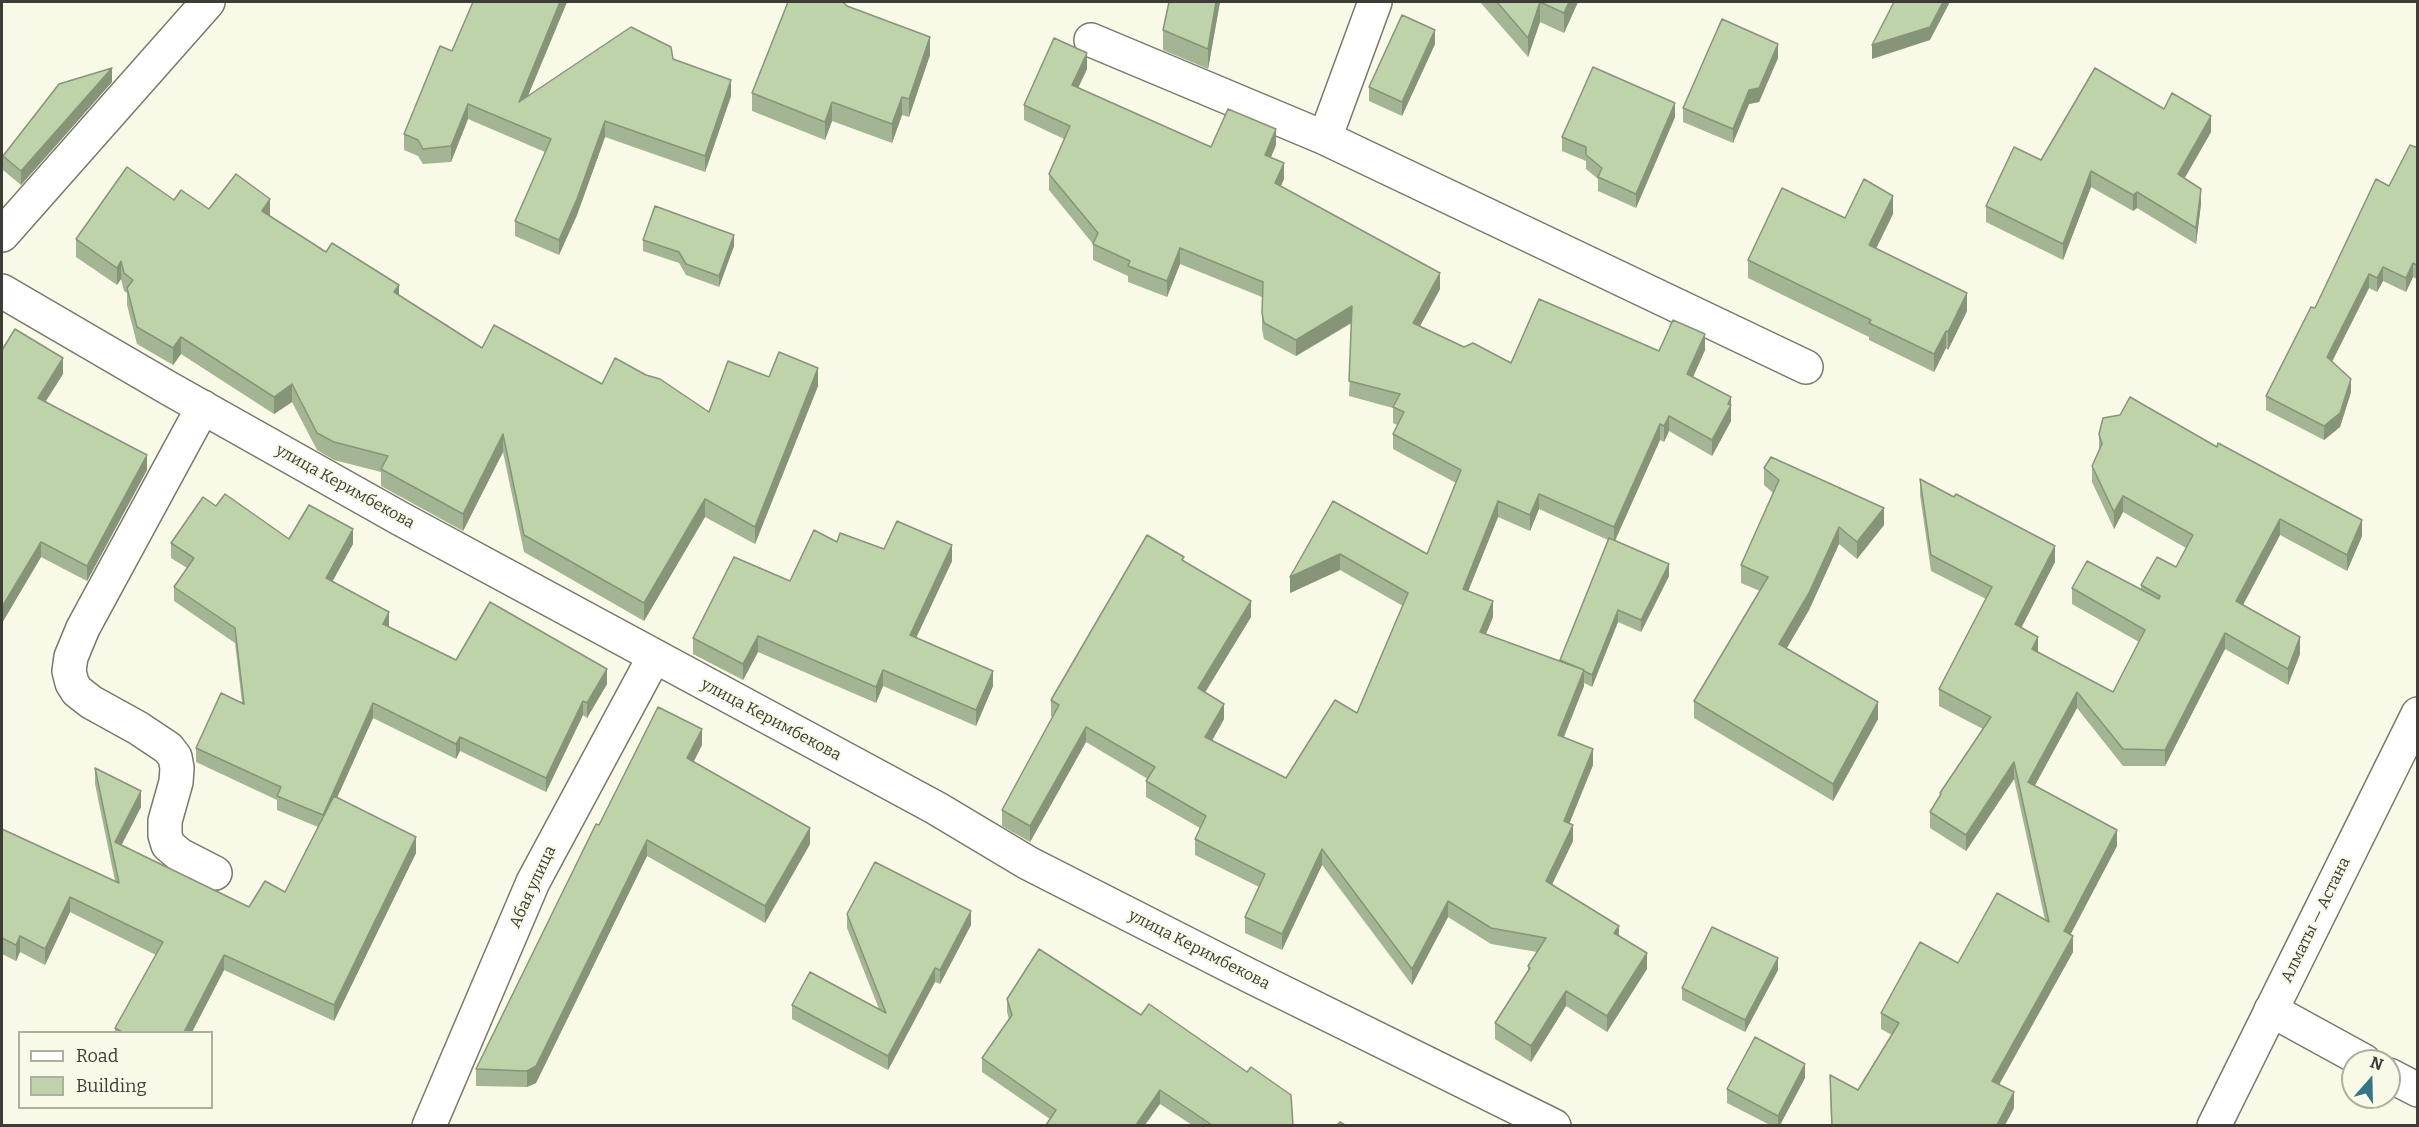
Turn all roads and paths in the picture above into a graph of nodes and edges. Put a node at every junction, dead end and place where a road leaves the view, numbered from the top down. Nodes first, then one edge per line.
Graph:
1 (208, 2) edge
2 (1375, 2) edge
3 (1091, 40) dead end
4 (1325, 138) junction
5 (2, 235) edge
6 (2, 291) edge
7 (1806, 367) dead end
8 (203, 407) junction
9 (654, 657) junction
10 (2418, 714) edge
11 (215, 873) dead end
12 (2271, 1010) junction
13 (2342, 1049) edge
14 (2401, 1081) edge
15 (2418, 1090) edge
16 (429, 1125) edge
17 (1554, 1125) edge
18 (2214, 1125) edge

1 - 5 main road
2 - 4 main road
3 - 4 main road
4 - 7 main road
6 - 8 main road, улица Керимбекова
8 - 9 main road, улица Керимбекова
8 - 11 main road
9 - 16 main road, Абая улица
9 - 17 main road, улица Керимбекова
10 - 12 main road, Алматы — Астана
12 - 13 main road
12 - 18 main road, Алматы — Астана
14 - 15 main road

